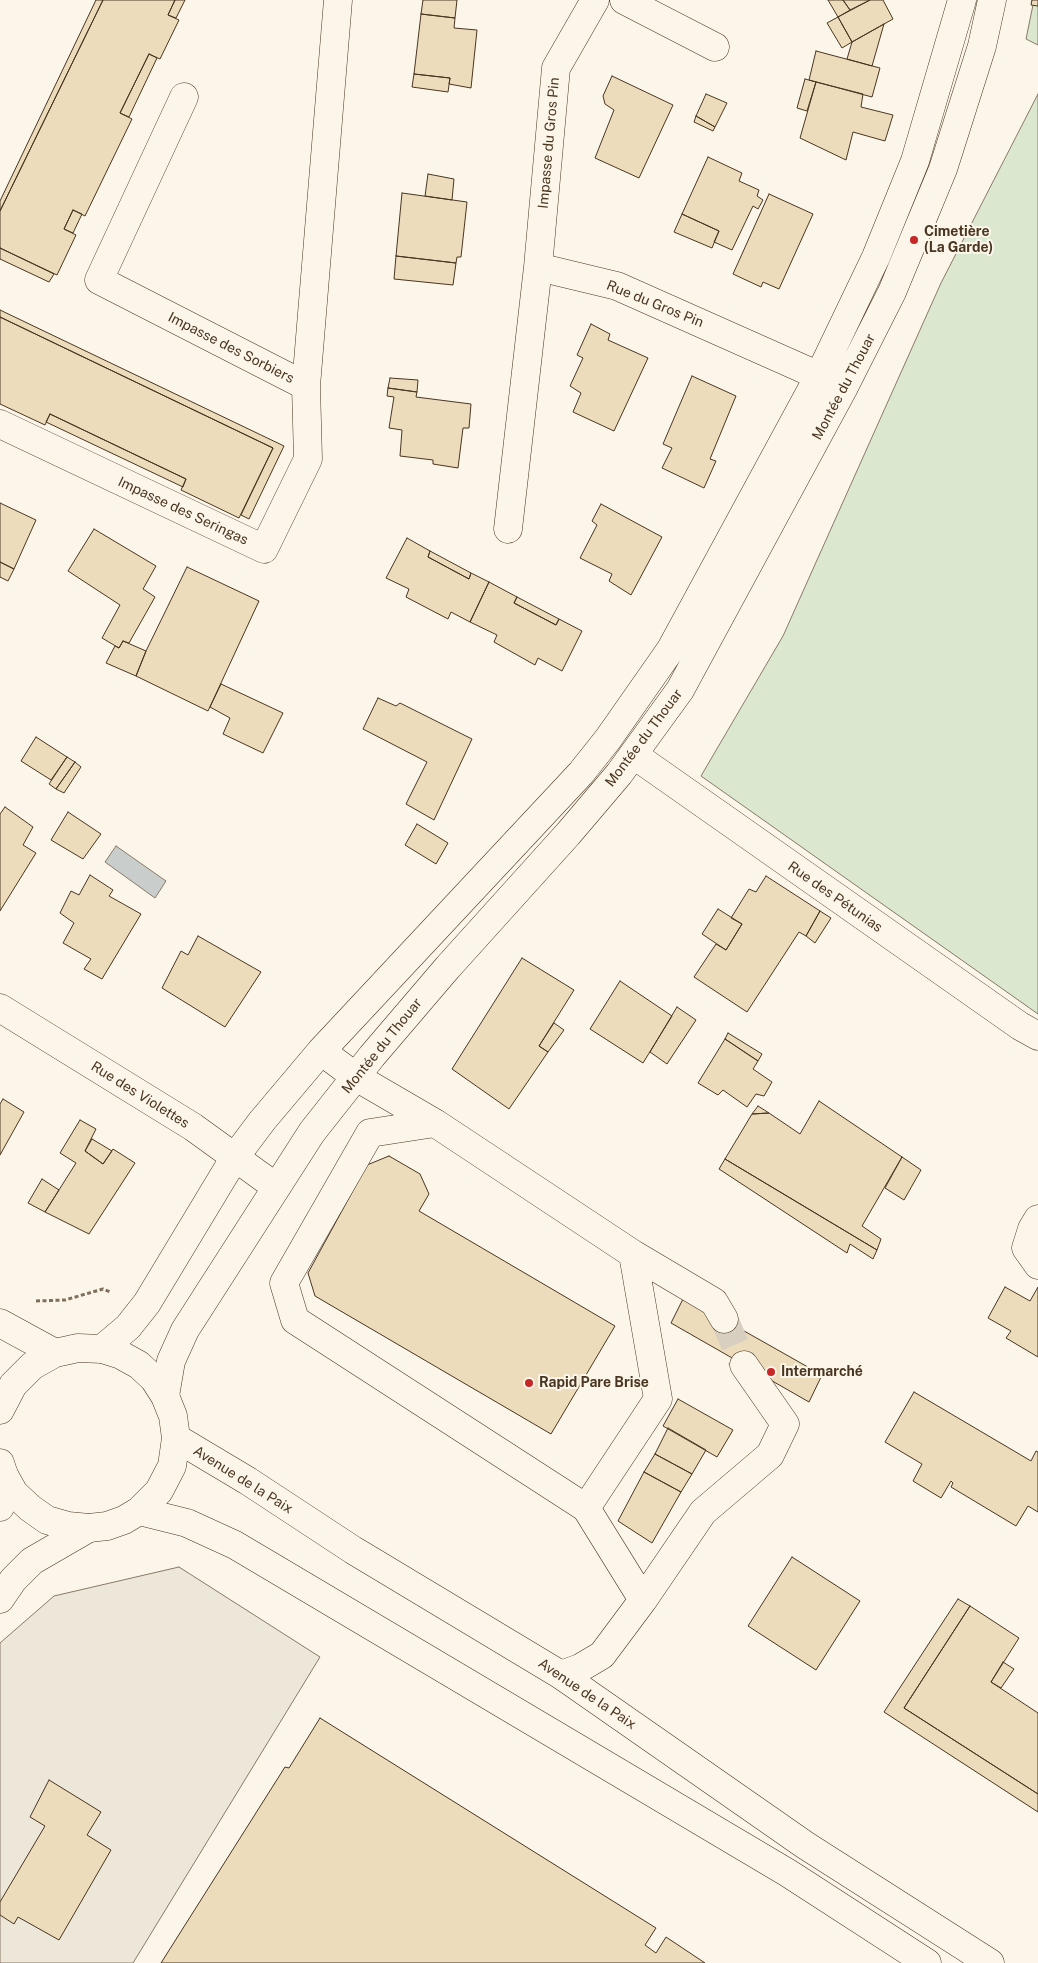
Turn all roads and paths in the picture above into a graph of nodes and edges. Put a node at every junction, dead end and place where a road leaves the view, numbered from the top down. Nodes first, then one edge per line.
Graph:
1 (338, 0) edge
2 (595, 0) edge
3 (624, 0) edge
4 (962, 0) edge
5 (992, 0) edge
6 (716, 47) dead end
7 (184, 97) dead end
8 (538, 267) junction
9 (819, 376) junction
10 (306, 386) junction
11 (844, 387) junction
12 (0, 424) edge
13 (508, 530) dead end
14 (634, 755) junction
15 (0, 1008) edge
16 (1038, 1036) edge
17 (321, 1051) junction
18 (356, 1077) junction
19 (435, 1123) junction
20 (235, 1157) junction
21 (276, 1187) junction
22 (1038, 1219) edge
23 (633, 1254) junction
24 (1038, 1265) edge
25 (35, 1301) dead end
26 (147, 1303) junction
27 (724, 1319) tunnel mouth
28 (0, 1323) edge
29 (102, 1349) junction
30 (55, 1353) junction
31 (744, 1365) tunnel mouth
32 (166, 1396) junction
33 (0, 1409) edge
34 (176, 1438) junction
35 (2, 1469) edge
36 (0, 1507) edge
37 (586, 1508) junction
38 (140, 1511) junction
39 (88, 1528) junction
40 (0, 1599) edge
41 (644, 1600) junction
42 (561, 1675) junction
43 (927, 1963) edge
44 (990, 1963) edge

1 - 10 street, Impasse des Sorbiers
2 - 8 street, Impasse du Gros Pin
3 - 6 street
4 - 9 street, Montée du Thouar
5 - 11 street, Montée du Thouar
7 - 10 street, Impasse des Sorbiers
8 - 9 street, Rue du Gros Pin
8 - 13 street
9 - 11 street, Rue du Gros Pin
9 - 17 street, Montée du Thouar
10 - 12 street, Impasse des Seringas
11 - 14 street, Montée du Thouar
14 - 16 street, Rue des Pétunias
14 - 18 street, Montée du Thouar
15 - 20 street, Rue des Violettes
17 - 18 street
17 - 20 street, Montée du Thouar
18 - 19 street
18 - 21 street, Montée du Thouar
19 - 23 street
19 - 37 street
20 - 21 street, Rue des Violettes
20 - 26 street, Montée du Thouar
21 - 32 street, Montée du Thouar
22 - 24 street
23 - 27 street
23 - 37 street
25 - 26 path
26 - 29 street, Montée du Thouar
28 - 30 street
29 - 30 street
29 - 32 street
30 - 33 street
31 - 41 street
32 - 34 street
34 - 38 street
34 - 42 street, Avenue de la Paix
35 - 36 street
35 - 39 street
37 - 41 street
38 - 39 street
38 - 43 street
39 - 40 street
41 - 42 street
42 - 44 street, Avenue de la Paix

